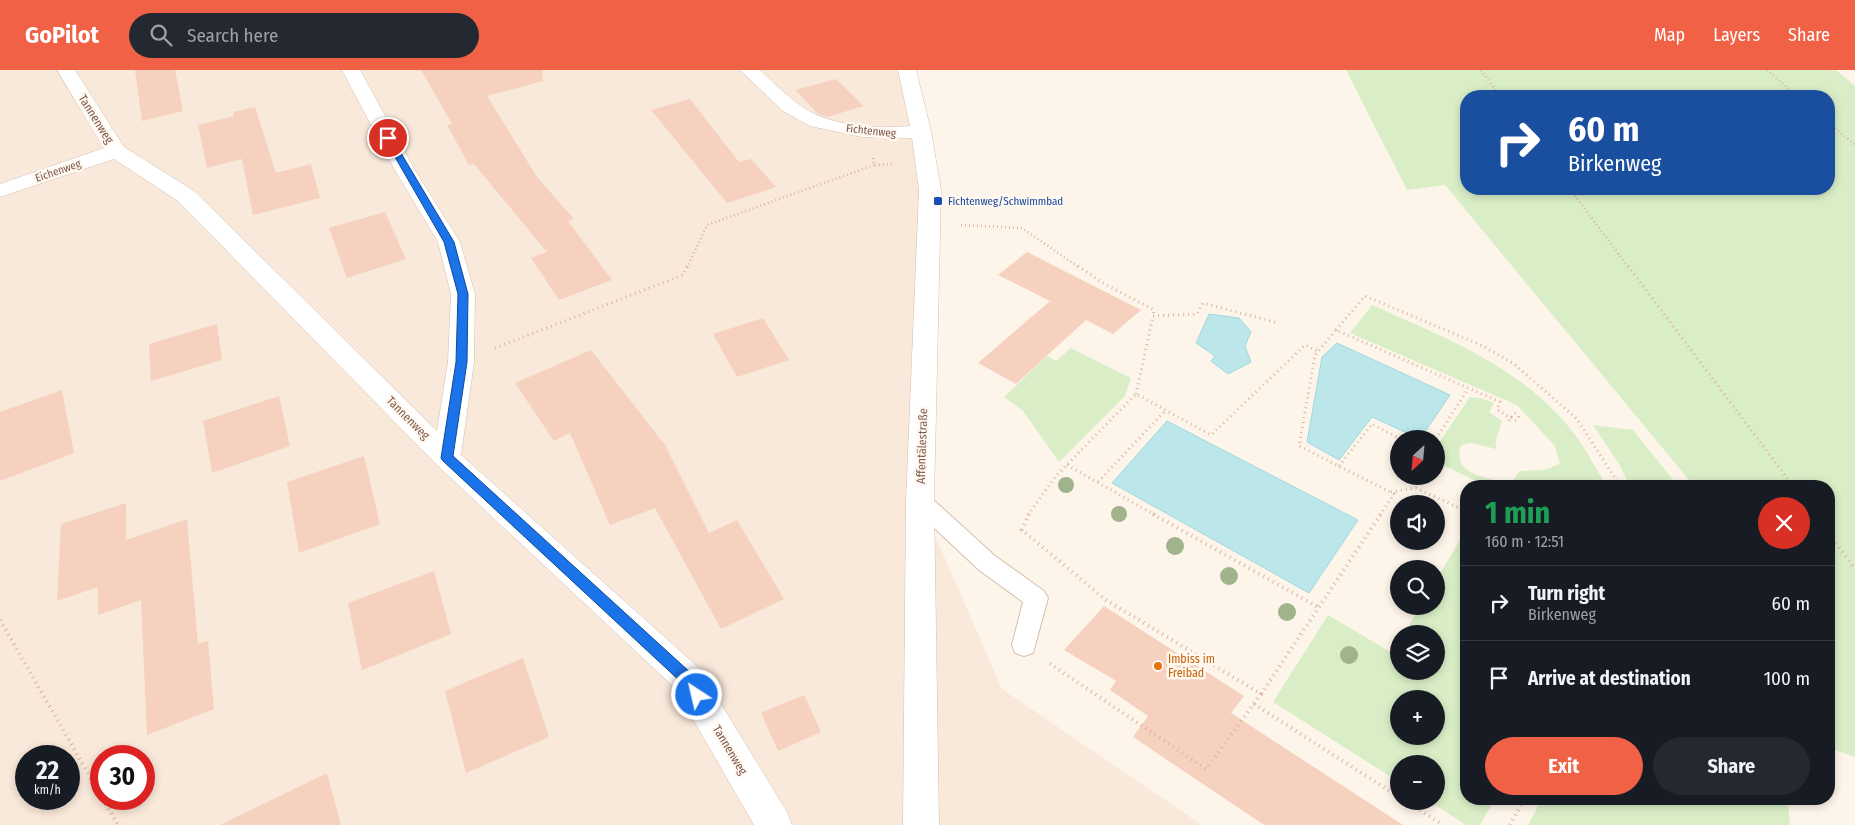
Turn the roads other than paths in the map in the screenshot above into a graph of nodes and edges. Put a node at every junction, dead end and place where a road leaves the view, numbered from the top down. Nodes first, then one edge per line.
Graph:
1 (66, 70) edge
2 (351, 70) edge
3 (749, 70) edge
4 (907, 70) edge
5 (921, 131) junction
6 (116, 151) junction
7 (0, 191) edge
8 (447, 458) junction
9 (920, 500) junction
10 (1024, 645) road end
11 (774, 825) edge
12 (921, 825) edge

1 - 6 street, Tannenweg
2 - 8 street
3 - 5 street, Fichtenweg
4 - 5 street, Affentälestraße
5 - 9 street, Affentälestraße
6 - 7 street, Eichenweg
6 - 8 street, Tannenweg
8 - 11 street, Tannenweg
9 - 10 lane
9 - 12 street, Affentälestraße

